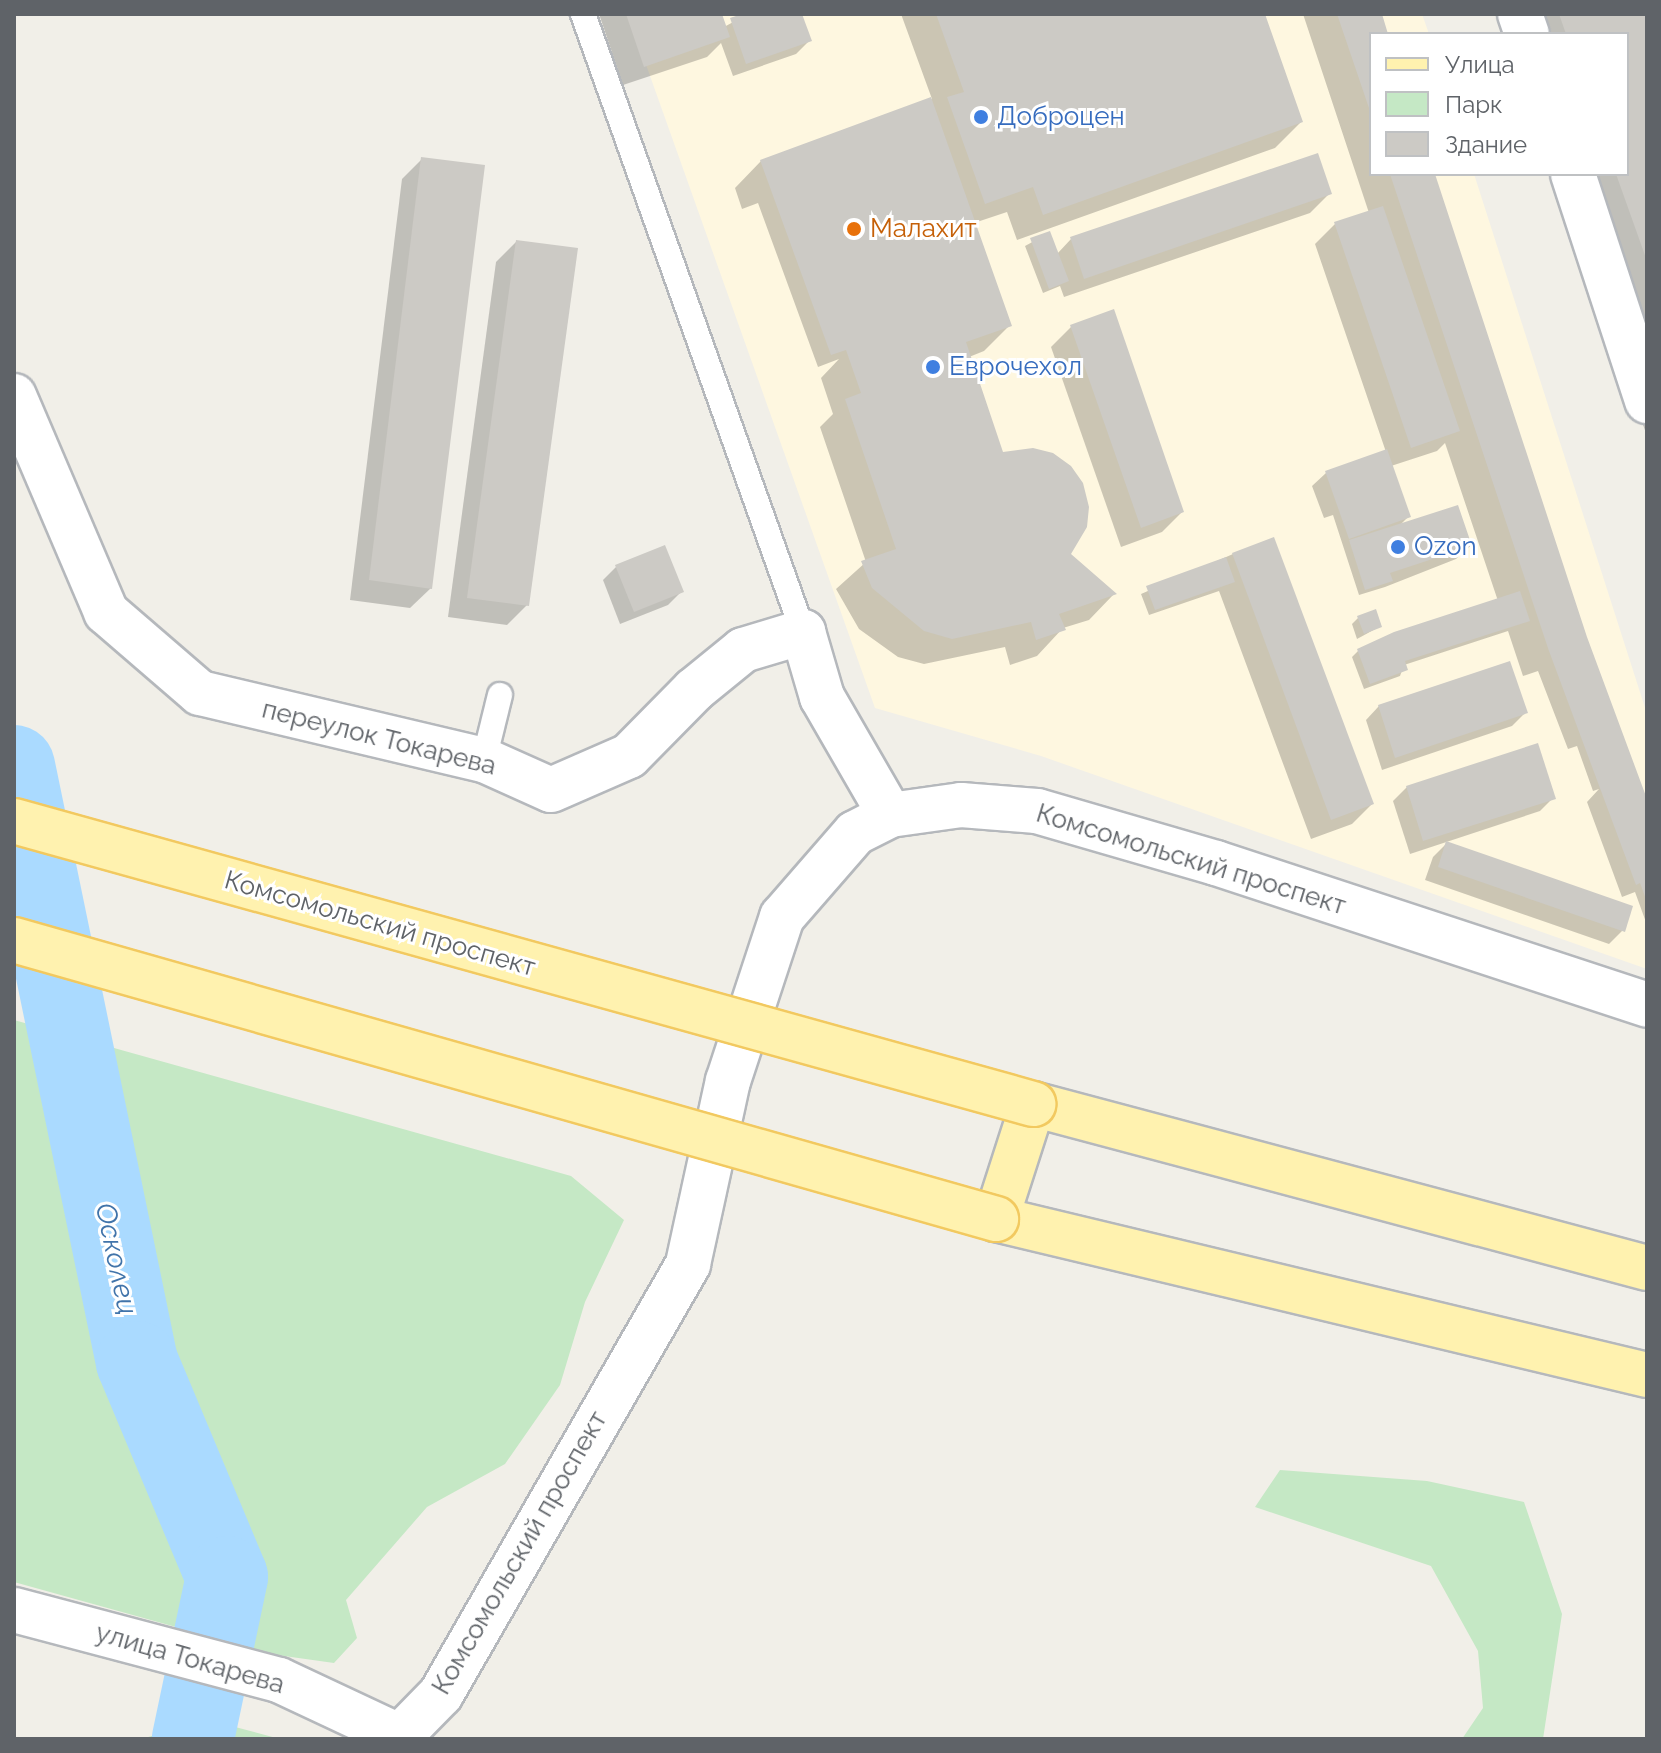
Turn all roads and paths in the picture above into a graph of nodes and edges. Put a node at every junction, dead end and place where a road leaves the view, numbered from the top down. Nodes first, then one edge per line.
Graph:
1 (583, 14) edge
2 (1574, 176) edge
3 (14, 396) edge
4 (1647, 401) edge
5 (803, 632) junction
6 (500, 695) dead end
7 (484, 760) junction
8 (890, 815) junction
9 (14, 821) edge
10 (14, 940) edge
11 (1647, 1005) edge
12 (1033, 1104) junction
13 (996, 1219) junction
14 (1647, 1268) edge
15 (1647, 1375) edge
16 (14, 1610) edge
17 (403, 1737) edge

1 - 5 lane
2 - 4 street
3 - 7 street, переулок Токарева
5 - 7 street, переулок Токарева
5 - 8 street
6 - 7 lane
8 - 11 street, Комсомольский проспект
8 - 17 street, Комсомольский проспект
9 - 12 main road, Комсомольский проспект, bridge
10 - 13 main road, bridge
12 - 13 main road
12 - 14 main road, Комсомольский проспект
13 - 15 main road
16 - 17 street, улица Токарева

